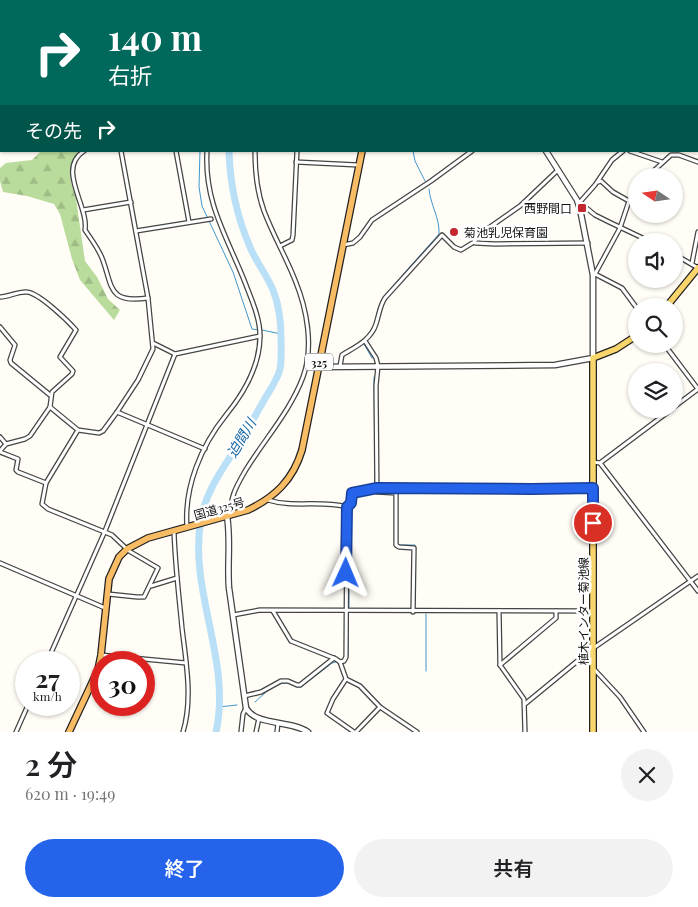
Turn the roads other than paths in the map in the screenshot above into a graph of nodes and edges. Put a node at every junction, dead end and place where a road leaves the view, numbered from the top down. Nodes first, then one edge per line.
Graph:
1 (82, 152) edge
2 (121, 152) edge
3 (176, 152) edge
4 (207, 152) edge
5 (255, 152) edge
6 (297, 152) edge
7 (362, 152) edge
8 (471, 152) edge
9 (547, 152) edge
10 (622, 152) edge
11 (633, 152) edge
12 (670, 153) edge
13 (296, 162) junction
14 (662, 162) junction
15 (698, 162) edge
16 (359, 165) junction
17 (656, 168) edge
18 (558, 170) junction
19 (597, 182) junction
20 (628, 200) edge
21 (578, 201) junction
22 (131, 202) junction
23 (628, 204) edge
24 (83, 210) junction
25 (211, 219) dead end
26 (189, 222) junction
27 (620, 228) junction
28 (136, 231) junction
29 (698, 232) edge
30 (631, 233) edge
31 (474, 242) junction
32 (588, 243) junction
33 (343, 245) junction
34 (280, 246) junction
35 (683, 259) edge
36 (692, 264) junction
37 (698, 268) edge
38 (594, 275) junction
39 (0, 297) edge
40 (148, 298) junction
41 (629, 298) edge
42 (674, 298) edge
43 (0, 327) edge
44 (260, 336) junction
45 (365, 341) junction
46 (628, 341) edge
47 (152, 342) junction
48 (671, 353) edge
49 (175, 354) junction
50 (593, 358) junction
51 (678, 363) edge
52 (340, 366) junction
53 (378, 366) junction
54 (318, 367) junction
55 (683, 369) edge
56 (50, 395) junction
57 (683, 400) edge
58 (50, 407) junction
59 (117, 412) junction
60 (660, 418) edge
61 (146, 425) junction
62 (78, 430) junction
63 (0, 438) edge
64 (6, 444) junction
65 (205, 449) junction
66 (0, 452) edge
67 (593, 462) junction
68 (600, 463) junction
69 (46, 483) junction
70 (377, 488) junction
71 (593, 488) junction
72 (268, 500) junction
73 (347, 507) junction
74 (227, 516) junction
75 (188, 527) junction
76 (105, 531) junction
77 (174, 531) junction
78 (128, 549) junction
79 (0, 562) edge
80 (698, 576) edge
81 (177, 578) junction
82 (690, 581) junction
83 (151, 586) junction
84 (698, 591) edge
85 (106, 594) junction
86 (77, 596) junction
87 (105, 608) junction
88 (273, 611) junction
89 (346, 611) junction
90 (499, 611) junction
91 (556, 611) junction
92 (592, 611) junction
93 (413, 612) junction
94 (233, 615) junction
95 (592, 649) junction
96 (52, 651) edge
97 (101, 651) edge
98 (334, 658) junction
99 (155, 660) edge
100 (340, 662) junction
101 (186, 663) junction
102 (500, 665) junction
103 (593, 667) junction
104 (346, 679) junction
105 (90, 688) edge
106 (244, 696) junction
107 (525, 704) junction
108 (380, 707) junction
109 (246, 708) junction
110 (23, 716) edge
111 (259, 718) junction
112 (278, 723) junction
113 (16, 732) edge
114 (69, 732) edge
115 (184, 732) edge
116 (241, 732) edge
117 (256, 732) edge
118 (277, 732) edge
119 (308, 732) edge
120 (355, 732) edge
121 (416, 732) edge
122 (525, 732) edge
123 (592, 732) edge
124 (644, 732) edge

1 - 24 street
2 - 22 street
3 - 26 street
4 - 44 street
5 - 34 street
6 - 13 street
7 - 16 highway, 国道325号 / 325
8 - 33 street
9 - 18 street
10 - 19 street
11 - 14 street
12 - 14 street
12 - 15 street
13 - 16 street
13 - 34 street
14 - 17 street
16 - 33 highway, 国道325号 / 325
18 - 21 street
18 - 31 street
19 - 20 street
19 - 21 street
21 - 27 street
21 - 32 street
22 - 24 street
22 - 28 street
23 - 27 street
24 - 40 street
25 - 26 street
26 - 28 street
27 - 30 street
27 - 38 street
28 - 40 street
29 - 36 street
31 - 32 street
31 - 45 street
32 - 38 street
33 - 54 highway, 国道325号 / 325
34 - 74 street
35 - 36 street
36 - 37 street
37 - 42 main road
38 - 41 street
38 - 50 street
39 - 56 street
40 - 47 street
43 - 56 street
44 - 49 street
44 - 65 street
45 - 52 street
45 - 53 street
46 - 50 main road
47 - 49 street
47 - 59 street
48 - 51 street
49 - 61 street
50 - 53 street
50 - 67 main road, 植木インター菊池線
52 - 53 street
52 - 54 street
53 - 70 street
54 - 72 highway, 国道325号 / 325
55 - 57 street
56 - 58 street
58 - 62 street
58 - 64 street
59 - 61 street
59 - 62 street
60 - 68 street
61 - 65 street
61 - 76 street
62 - 69 street
63 - 64 street
64 - 66 street
65 - 75 street
66 - 69 street
67 - 68 street
67 - 71 main road, 植木インター菊池線
68 - 82 street
69 - 76 street
70 - 71 street
70 - 73 street
70 - 93 street
71 - 92 main road, 植木インター菊池線
72 - 73 street
72 - 74 highway, 国道325号 / 325
73 - 89 street
74 - 75 highway, 国道325号 / 325
74 - 94 street
75 - 77 highway, 国道325号 / 325
76 - 78 street
76 - 86 street
77 - 78 highway, 国道325号 / 325
77 - 81 street
78 - 83 street
78 - 85 highway, 国道325号 / 325
79 - 86 street
80 - 82 street
81 - 83 street
81 - 101 street
82 - 84 street
82 - 95 street
83 - 85 street
85 - 87 highway, 国道325号 / 325
86 - 87 street
86 - 96 street
87 - 97 highway, 国道325号 / 325
88 - 89 street
88 - 94 street
88 - 98 street
89 - 93 street
89 - 100 street
90 - 91 street
90 - 93 street
90 - 102 street
91 - 92 street
91 - 102 street
92 - 95 main road, 植木インター菊池線
94 - 106 street
95 - 103 main road, 植木インター菊池線
95 - 107 street
98 - 100 street
98 - 106 street
99 - 101 street
100 - 104 street
101 - 115 street
102 - 107 street
103 - 123 main road, 植木インター菊池線
103 - 124 street
104 - 108 street
104 - 120 street
105 - 114 highway, 国道325号 / 325
106 - 109 street
107 - 122 street
108 - 120 street
108 - 121 street
109 - 111 street
109 - 116 street
110 - 113 street
111 - 112 street
111 - 117 street
112 - 118 street
112 - 119 street

